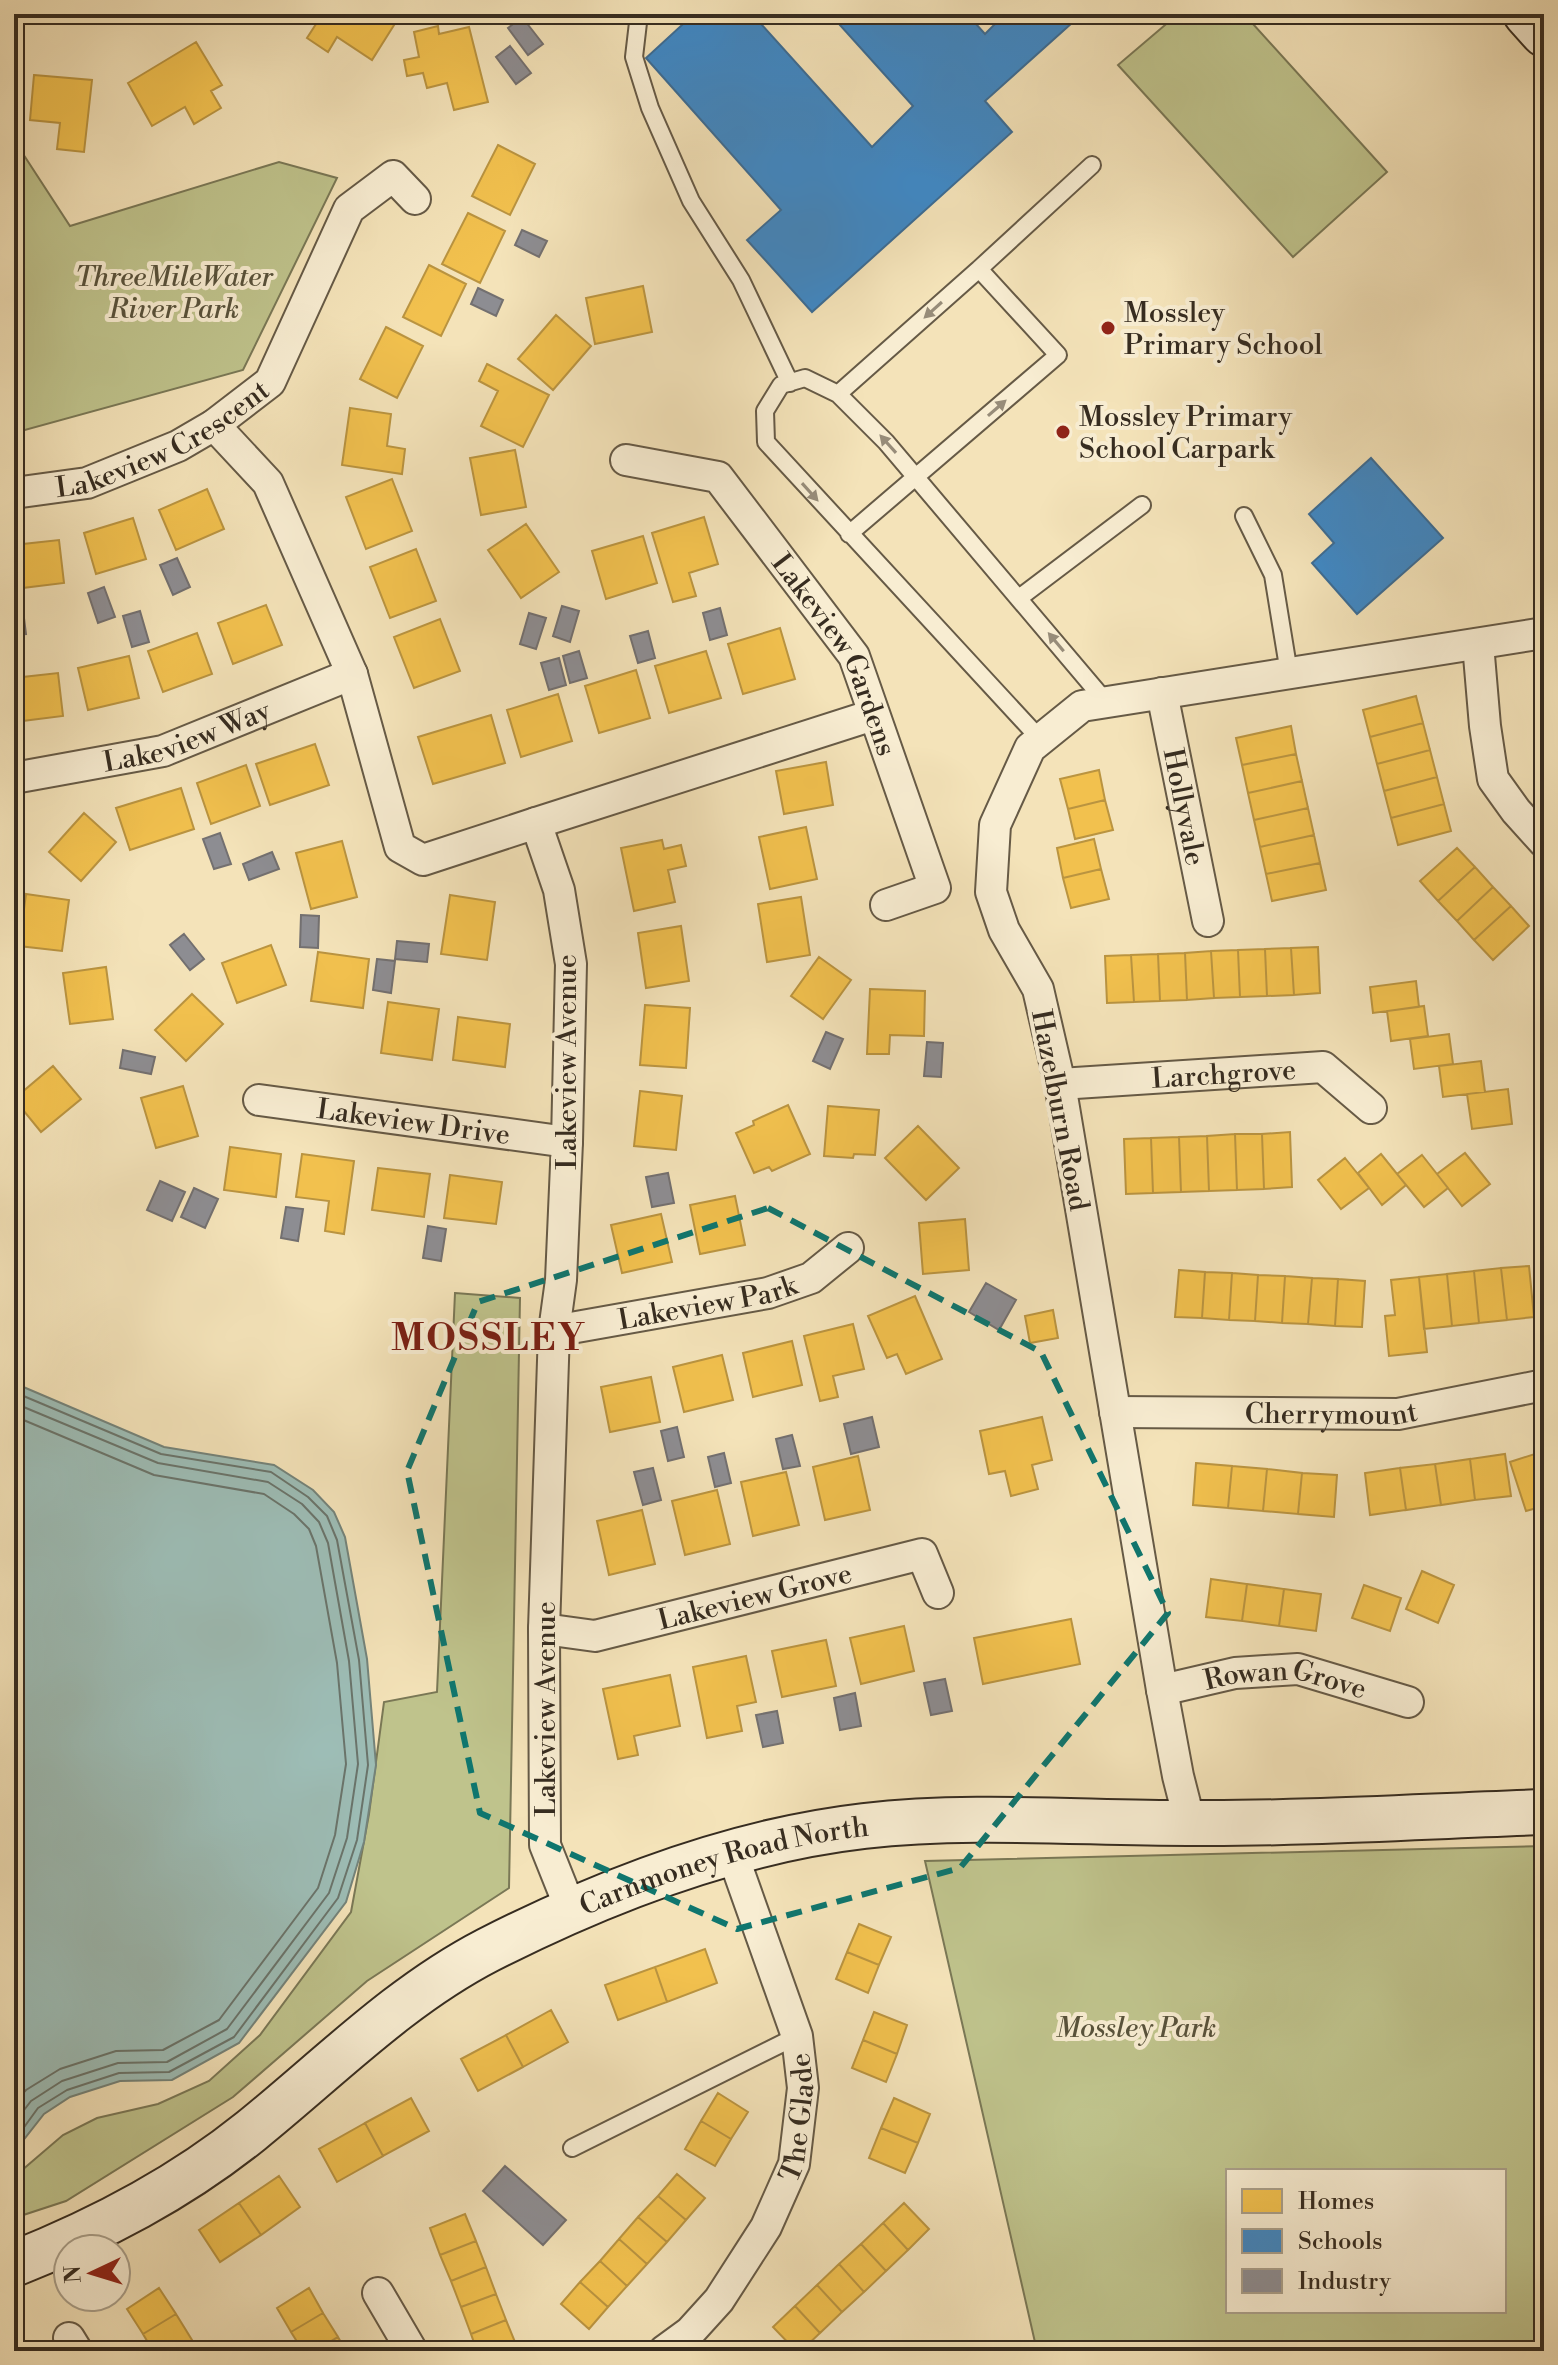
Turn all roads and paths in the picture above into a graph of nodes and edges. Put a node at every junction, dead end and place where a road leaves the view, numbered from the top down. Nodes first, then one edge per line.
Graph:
1 (639, 14) edge
2 (1526, 14) edge
3 (1544, 34) edge
4 (1092, 165) dead end
5 (415, 199) dead end
6 (979, 269) junction
7 (790, 383) junction
8 (838, 394) junction
9 (214, 425) junction
10 (626, 460) dead end
11 (917, 478) junction
12 (14, 493) edge
13 (1142, 505) dead end
14 (1244, 516) dead end
15 (849, 534) junction
16 (1019, 598) junction
17 (1544, 633) edge
18 (1478, 644) junction
19 (1289, 673) junction
20 (352, 674) junction
21 (1162, 693) junction
22 (1106, 702) junction
23 (873, 715) junction
24 (1040, 739) junction
25 (14, 778) edge
26 (536, 823) junction
27 (1544, 842) edge
28 (886, 905) dead end
29 (1208, 921) dead end
30 (1060, 1084) junction
31 (259, 1100) dead end
32 (1371, 1108) dead end
33 (567, 1142) junction
34 (848, 1248) dead end
35 (554, 1331) junction
36 (1544, 1385) edge
37 (1115, 1412) junction
38 (938, 1593) dead end
39 (544, 1629) junction
40 (1162, 1690) junction
41 (1408, 1702) dead end
42 (1544, 1812) edge
43 (1190, 1823) junction
44 (732, 1853) junction
45 (571, 1910) junction
46 (797, 2036) junction
47 (572, 2148) dead end
48 (14, 2264) edge
49 (378, 2293) dead end
50 (412, 2351) edge
51 (664, 2351) edge

1 - 7 lane
2 - 3 street
4 - 6 lane
5 - 9 street, Lakeview Crescent
6 -> 8 lane
11 -> 6 lane
7 - 8 lane
7 -> 15 lane
11 -> 8 lane
9 - 12 street, Lakeview Crescent
9 - 20 street
10 - 23 street, Lakeview Gardens
11 - 15 lane
11 - 16 lane
13 - 16 lane
14 - 19 lane
15 - 24 lane
22 -> 16 lane
17 - 18 street, Hazelburn Road
18 - 19 street, Hazelburn Road
18 - 27 street
19 - 21 street, Hazelburn Road
20 - 25 street, Lakeview Way
20 - 26 street
21 - 22 street, Hazelburn Road
21 - 29 street, Hollyvale
22 - 24 street, Hazelburn Road
23 - 26 street
23 - 28 street, Lakeview Gardens
24 - 30 street, Hazelburn Road
26 - 33 street, Lakeview Avenue
30 - 32 street, Larchgrove
30 - 37 street, Hazelburn Road
31 - 33 street, Lakeview Drive
33 - 35 street, Lakeview Avenue
34 - 35 street, Lakeview Park
35 - 39 street, Lakeview Avenue
36 - 37 street, Cherrymount
37 - 40 street, Hazelburn Road
38 - 39 street, Lakeview Grove
39 - 45 street, Lakeview Avenue
40 - 41 street, Rowan Grove
40 - 43 street, Hazelburn Road
42 - 43 street, Carnmoney Road North
43 - 44 street, Carnmoney Road North
44 - 45 street, Carnmoney Road North
44 - 46 street, The Glade
45 - 48 street, Carnmoney Road North
46 - 47 lane
46 - 51 street, The Glade
49 - 50 street

